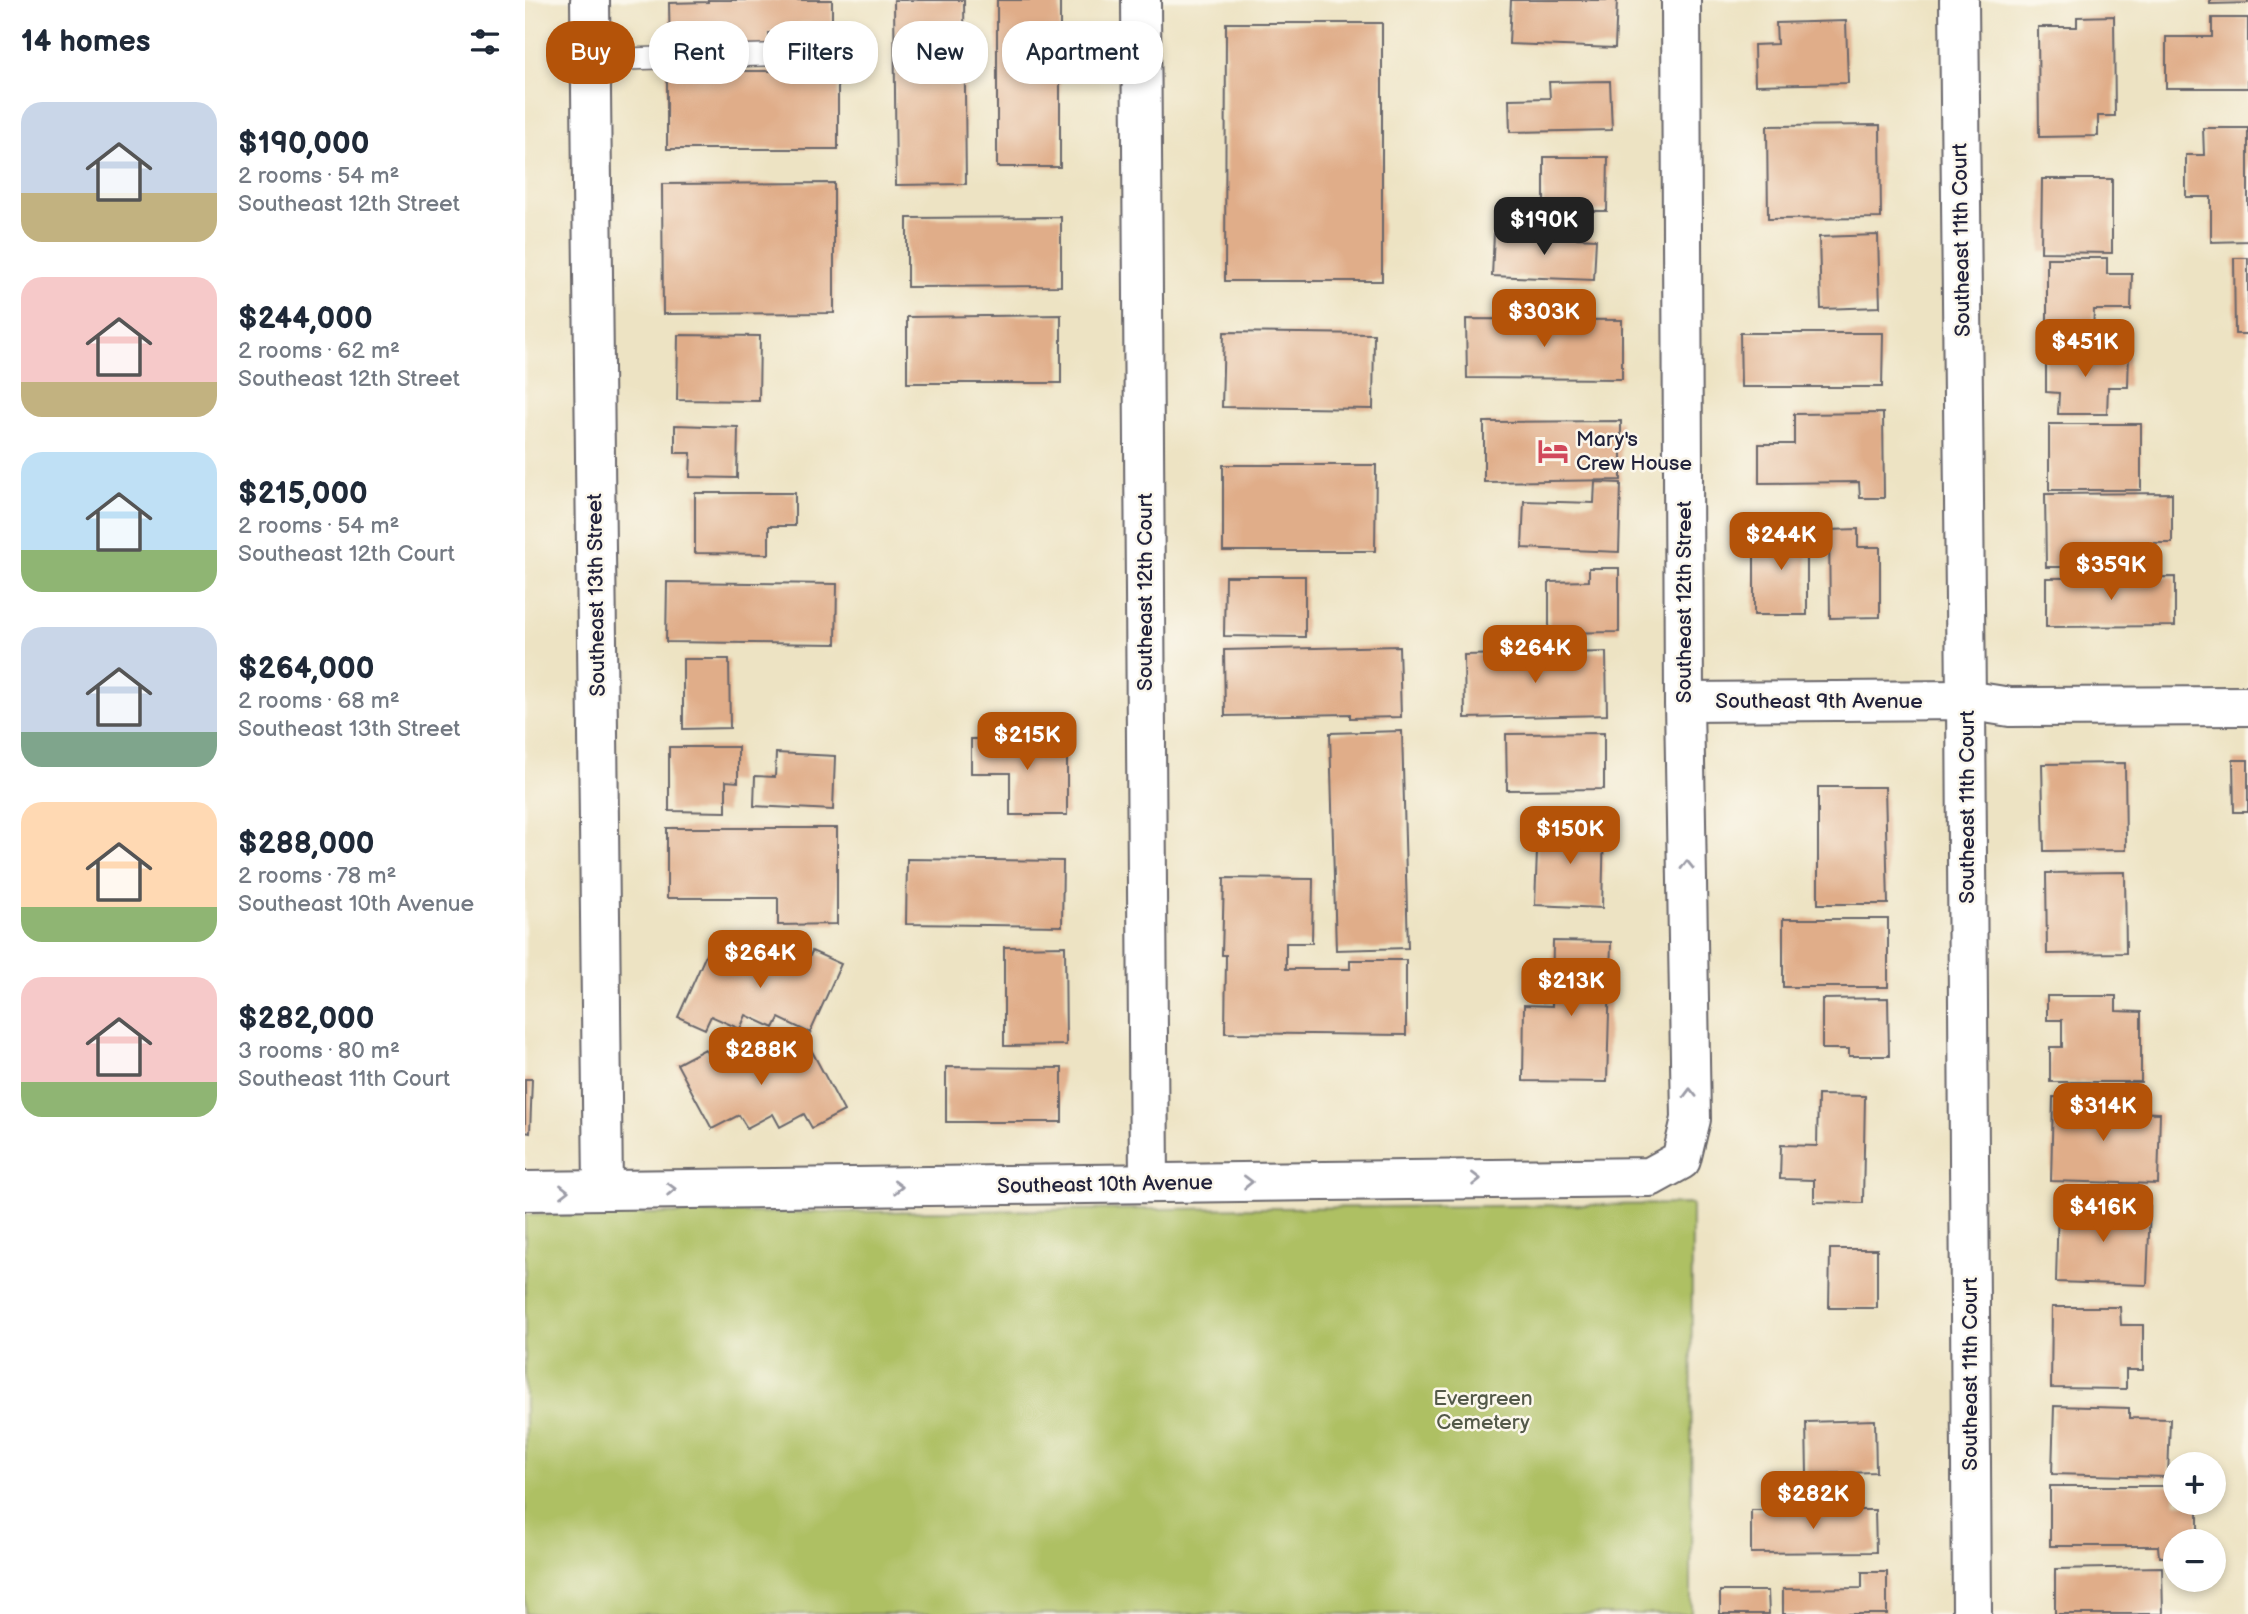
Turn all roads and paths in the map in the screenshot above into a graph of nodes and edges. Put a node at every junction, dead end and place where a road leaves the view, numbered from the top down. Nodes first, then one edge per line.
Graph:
1 (590, 0) edge
2 (1141, 0) edge
3 (1681, 0) edge
4 (1959, 0) edge
5 (590, 21) edge
6 (763, 55) edge
7 (635, 59) edge
8 (590, 84) edge
9 (1966, 700) junction
10 (1684, 702) junction
11 (2248, 706) edge
12 (1681, 1160) joint
13 (1149, 1183) junction
14 (603, 1190) junction
15 (525, 1191) edge
16 (1972, 1614) edge

1 - 5 street, Southeast 13th Street
2 - 13 street, Southeast 12th Court
3 - 10 street, Southeast 12th Street
4 - 9 street, Southeast 11th Court
6 - 7 lane
8 - 14 street, Southeast 13th Street
9 - 10 street, Southeast 9th Avenue
9 - 11 street, Southeast 9th Avenue
9 - 16 street, Southeast 11th Court
12 -> 10 street, Southeast 12th Street
13 -> 12 street, Southeast 10th Avenue
14 -> 13 street, Southeast 10th Avenue
15 -> 14 street, Southeast 10th Avenue

